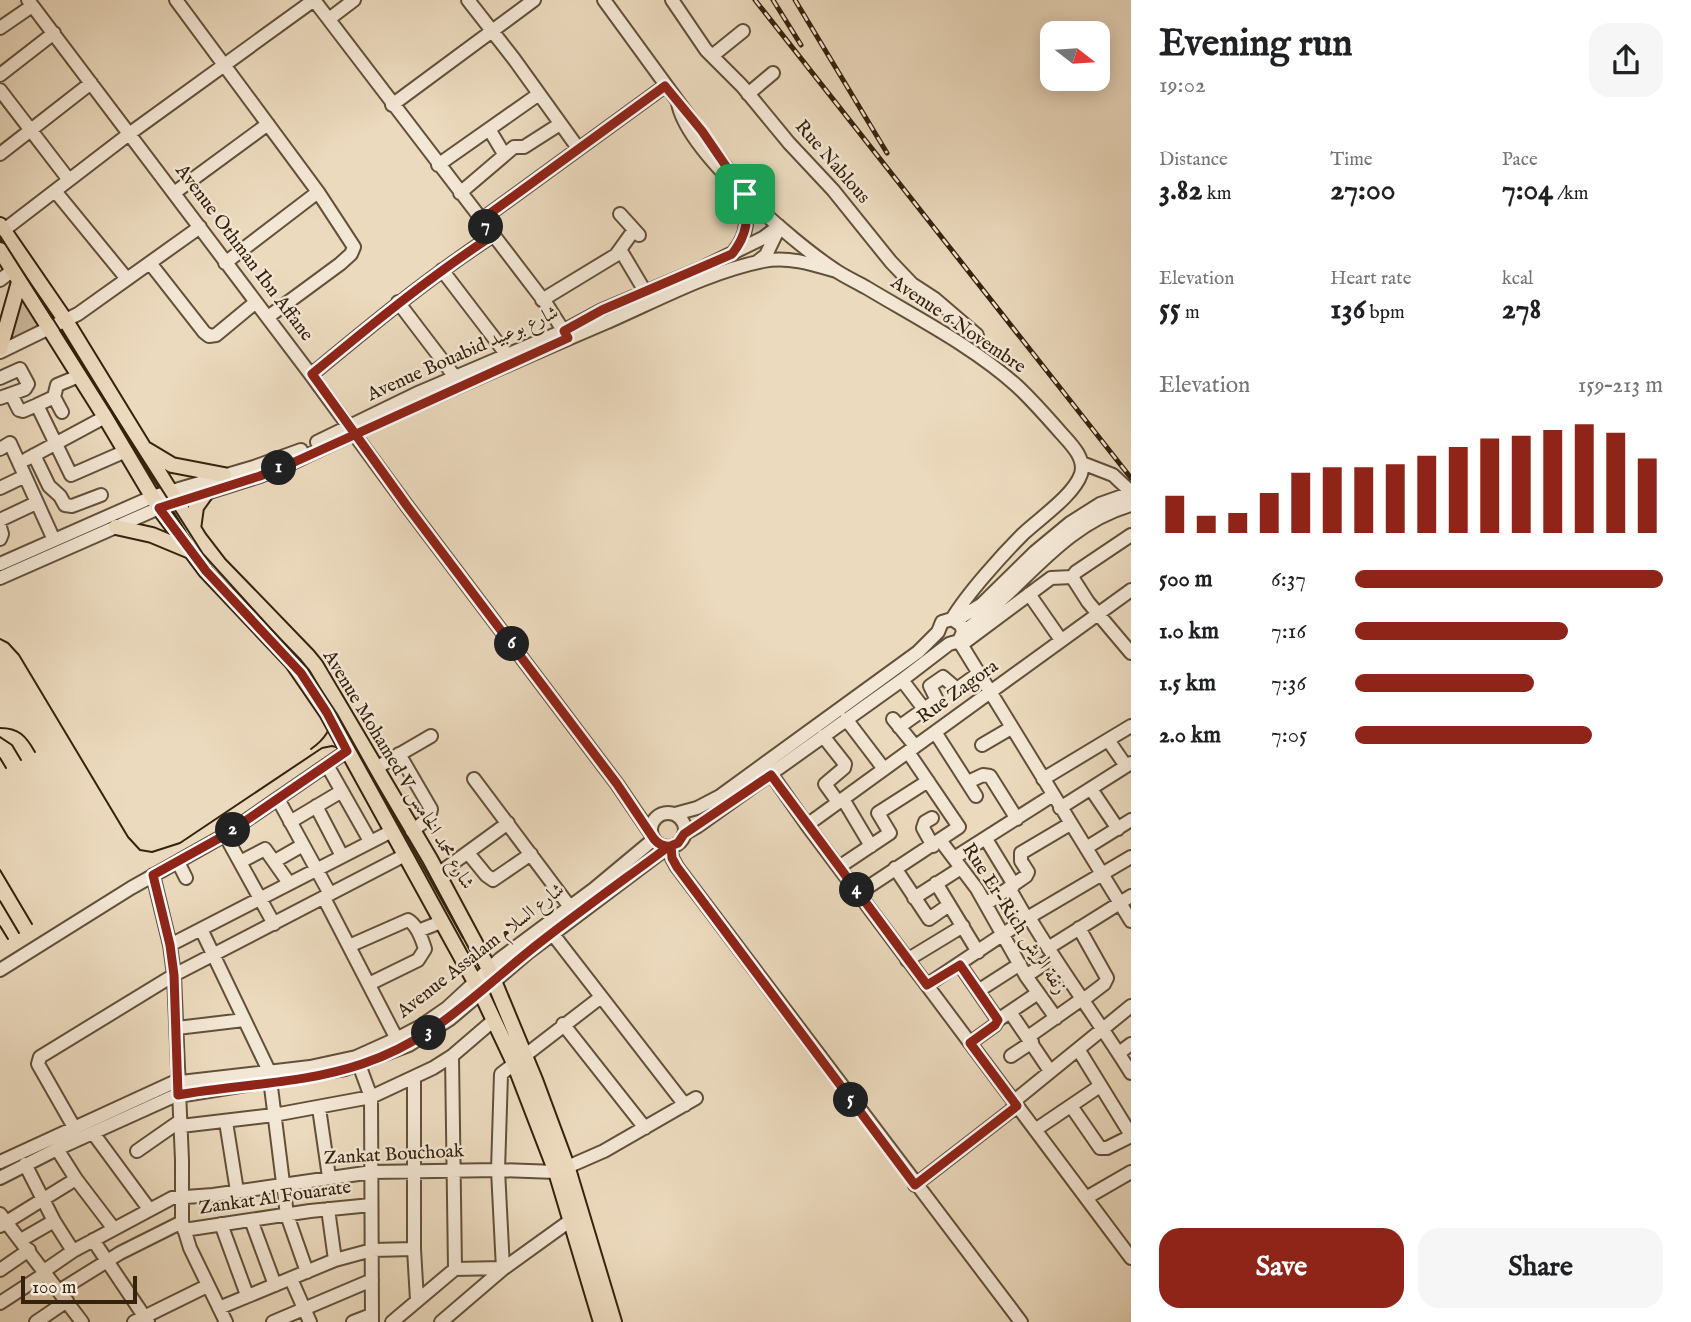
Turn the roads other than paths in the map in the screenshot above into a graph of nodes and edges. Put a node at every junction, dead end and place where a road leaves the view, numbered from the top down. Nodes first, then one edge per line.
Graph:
1 (176, 0) edge
2 (314, 0) edge
3 (354, 0) edge
4 (468, 0) edge
5 (534, 0) edge
6 (604, 0) edge
7 (672, 0) edge
8 (30, 3) edge
9 (329, 19) junction
10 (0, 28) edge
11 (492, 31) junction
12 (743, 32) dead end
13 (54, 33) junction
14 (712, 56) junction
15 (224, 64) junction
16 (773, 73) dead end
17 (0, 75) edge
18 (91, 83) junction
19 (665, 86) junction
20 (0, 90) edge
21 (539, 94) junction
22 (748, 94) junction
23 (392, 105) junction
24 (268, 124) junction
25 (560, 124) junction
26 (489, 129) junction
27 (31, 130) junction
28 (129, 134) junction
29 (578, 148) junction
30 (0, 154) edge
31 (504, 154) junction
32 (438, 165) junction
33 (69, 180) junction
34 (741, 189) junction
35 (55, 191) junction
36 (318, 192) junction
37 (174, 193) junction
38 (460, 193) junction
39 (620, 214) dead end
40 (481, 220) junction
41 (779, 226) junction
42 (2, 227) edge
43 (200, 227) junction
44 (492, 236) junction
45 (0, 250) edge
46 (621, 251) junction
47 (732, 254) junction
48 (150, 263) junction
49 (225, 263) junction
50 (757, 263) junction
51 (442, 270) junction
52 (836, 271) junction
53 (16, 276) junction
54 (127, 279) junction
55 (0, 280) edge
56 (646, 293) junction
57 (542, 300) junction
58 (256, 302) junction
59 (398, 302) junction
60 (268, 317) junction
61 (66, 321) junction
62 (50, 328) junction
63 (566, 335) junction
64 (977, 335) dead end
65 (0, 351) edge
66 (507, 355) junction
67 (312, 374) junction
68 (79, 376) junction
69 (455, 377) junction
70 (0, 379) edge
71 (6, 396) edge
72 (54, 397) junction
73 (37, 405) junction
74 (62, 412) dead end
75 (105, 417) junction
76 (352, 430) junction
77 (3, 443) edge
78 (55, 444) junction
79 (141, 446) junction
80 (126, 451) junction
81 (34, 455) junction
82 (20, 462) junction
83 (1082, 463) junction
84 (224, 475) junction
85 (24, 476) junction
86 (0, 488) edge
87 (206, 493) junction
88 (101, 495) dead end
89 (1130, 496) edge
90 (173, 498) junction
91 (36, 503) junction
92 (156, 503) junction
93 (0, 520) edge
94 (0, 527) edge
95 (116, 527) junction
96 (193, 529) junction
97 (1131, 535) edge
98 (0, 539) edge
99 (54, 540) junction
100 (191, 551) junction
101 (0, 564) edge
102 (1072, 577) junction
103 (0, 578) edge
104 (1131, 590) edge
105 (1029, 594) junction
106 (969, 606) junction
107 (1098, 614) junction
108 (938, 632) junction
109 (957, 634) junction
110 (1061, 640) junction
111 (1131, 653) edge
112 (978, 674) junction
113 (902, 680) junction
114 (990, 693) junction
115 (924, 709) junction
116 (846, 719) junction
117 (1131, 726) edge
118 (1011, 729) junction
119 (935, 732) junction
120 (431, 736) dead end
121 (823, 736) junction
122 (1108, 740) junction
123 (982, 745) dead end
124 (911, 749) junction
125 (347, 751) junction
126 (399, 754) junction
127 (327, 765) junction
128 (1129, 765) edge
129 (376, 768) junction
130 (884, 769) junction
131 (768, 770) junction
132 (474, 779) dead end
133 (1042, 779) junction
134 (928, 781) junction
135 (968, 782) junction
136 (1091, 789) junction
137 (342, 791) junction
138 (1053, 795) junction
139 (976, 796) dead end
140 (278, 799) junction
141 (628, 799) junction
142 (840, 800) junction
143 (316, 806) junction
144 (1060, 808) junction
145 (670, 813) junction
146 (932, 818) dead end
147 (1017, 819) junction
148 (1131, 820) edge
149 (290, 822) junction
150 (509, 823) junction
151 (1070, 824) junction
152 (807, 825) junction
153 (960, 827) junction
154 (1118, 829) junction
155 (392, 831) junction
156 (412, 831) junction
157 (684, 834) junction
158 (225, 835) junction
159 (653, 837) junction
160 (986, 839) junction
161 (370, 841) junction
162 (936, 843) junction
163 (303, 845) junction
164 (871, 846) junction
165 (670, 847) junction
166 (973, 847) junction
167 (1086, 848) junction
168 (468, 853) junction
169 (531, 854) junction
170 (405, 855) junction
171 (342, 856) junction
172 (1131, 857) edge
173 (275, 861) junction
174 (178, 862) junction
175 (240, 862) junction
176 (958, 863) junction
177 (839, 867) junction
178 (317, 869) junction
179 (895, 869) junction
180 (438, 874) junction
181 (1102, 874) junction
182 (153, 875) junction
183 (186, 878) dead end
184 (289, 883) junction
185 (936, 883) junction
186 (1012, 887) junction
187 (859, 893) junction
188 (327, 896) junction
189 (260, 898) junction
190 (914, 898) junction
191 (1125, 900) edge
192 (986, 904) junction
193 (949, 905) junction
194 (570, 907) junction
195 (1028, 918) junction
196 (1131, 921) edge
197 (441, 922) junction
198 (274, 923) junction
199 (963, 926) junction
200 (1079, 928) junction
201 (201, 929) junction
202 (549, 930) junction
203 (418, 932) junction
204 (1003, 936) junction
205 (170, 945) junction
206 (349, 946) junction
207 (978, 952) junction
208 (1051, 953) junction
209 (214, 955) junction
210 (907, 960) junction
211 (960, 965) junction
212 (0, 970) edge
213 (1023, 970) junction
214 (174, 975) junction
215 (491, 975) junction
216 (369, 984) junction
217 (927, 985) junction
218 (478, 988) junction
219 (978, 991) junction
220 (1038, 993) junction
221 (601, 997) junction
222 (1082, 1000) junction
223 (1131, 1006) edge
224 (1010, 1012) junction
225 (1056, 1018) junction
226 (244, 1020) junction
227 (494, 1020) junction
228 (998, 1020) junction
229 (563, 1024) junction
230 (177, 1028) junction
231 (1104, 1029) junction
232 (1030, 1039) junction
233 (970, 1043) junction
234 (399, 1044) junction
235 (1131, 1044) edge
236 (1078, 1049) junction
237 (1119, 1053) junction
238 (452, 1056) junction
239 (1011, 1056) dead end
240 (519, 1059) junction
241 (358, 1061) junction
242 (1050, 1071) junction
243 (1131, 1073) edge
244 (270, 1077) junction
245 (414, 1078) junction
246 (1100, 1086) junction
247 (178, 1089) junction
248 (371, 1097) junction
249 (1015, 1104) junction
250 (1071, 1106) junction
251 (319, 1108) junction
252 (274, 1115) junction
253 (226, 1122) junction
254 (180, 1124) junction
255 (645, 1128) junction
256 (75, 1129) junction
257 (1035, 1130) junction
258 (93, 1133) junction
259 (1131, 1135) edge
260 (57, 1149) junction
261 (137, 1151) dead end
262 (0, 1163) edge
263 (25, 1164) junction
264 (498, 1170) junction
265 (413, 1171) junction
266 (455, 1171) junction
267 (562, 1171) junction
268 (372, 1172) junction
269 (1131, 1172) edge
270 (329, 1177) junction
271 (0, 1178) edge
272 (76, 1179) junction
273 (283, 1184) junction
274 (915, 1185) junction
275 (237, 1191) junction
276 (181, 1198) junction
277 (1086, 1198) junction
278 (43, 1199) junction
279 (371, 1205) junction
280 (149, 1209) junction
281 (328, 1209) junction
282 (287, 1215) junction
283 (251, 1220) junction
284 (571, 1220) junction
285 (2, 1221) edge
286 (54, 1221) junction
287 (220, 1224) junction
288 (183, 1226) junction
289 (114, 1229) junction
290 (93, 1240) junction
291 (25, 1245) junction
292 (414, 1249) junction
293 (372, 1250) junction
294 (73, 1251) junction
295 (1131, 1258) edge
296 (335, 1260) junction
297 (106, 1261) junction
298 (0, 1269) edge
299 (455, 1269) junction
300 (503, 1269) junction
301 (45, 1272) junction
302 (307, 1272) junction
303 (291, 1279) junction
304 (372, 1280) junction
305 (275, 1285) junction
306 (207, 1286) junction
307 (63, 1296) junction
308 (247, 1296) junction
309 (417, 1300) junction
310 (0, 1303) edge
311 (219, 1308) junction
312 (304, 1309) junction
313 (371, 1318) edge
314 (142, 1320) edge
315 (36, 1322) edge
316 (82, 1322) edge
317 (226, 1322) edge
318 (273, 1322) edge
319 (310, 1322) edge
320 (353, 1322) edge
321 (392, 1322) edge
322 (441, 1322) edge
323 (601, 1322) edge
324 (614, 1322) edge
325 (1021, 1322) edge

1 - 15 street
2 - 9 street
2 - 15 street
3 - 9 street
4 - 11 street
5 - 11 street
6 - 19 street, Avenue 6 Novembre
7 - 14 street, Rue Nablous
8 - 10 street
8 - 13 street, Avenue Othman Ibn Affane
9 - 23 street
11 - 21 street
11 - 23 street
12 - 14 street
13 - 17 street
13 - 18 street, Avenue Othman Ibn Affane
14 - 22 street, Rue Nablous
15 - 24 street
15 - 28 street
16 - 22 street
18 - 27 street
18 - 28 street, Avenue Othman Ibn Affane
19 - 29 street
19 - 34 street, Avenue 6 Novembre
20 - 27 street
21 - 25 street
21 - 26 street
22 - 64 street, Rue Nablous
23 - 32 street
24 - 36 street
24 - 37 street
25 - 29 street
25 - 31 street
26 - 31 street
26 - 32 street
27 - 30 street
27 - 33 street
28 - 33 street
28 - 37 street, Avenue Othman Ibn Affane
29 - 40 street
31 - 38 street
32 - 38 street
33 - 35 street
34 - 41 street, Avenue 6 Novembre
34 - 47 street
35 - 42 street
35 - 54 street
36 - 49 street
36 - 60 street
37 - 43 street, Avenue Othman Ibn Affane
38 - 40 street
39 - 46 street
40 - 44 street
41 - 47 street, Avenue Bouabid شارع بوعبيد
41 - 50 street
41 - 52 street, Avenue 6 Novembre
42 - 61 main road, Avenue Mohamed V شارع محمد الخامس
43 - 48 street
43 - 49 street, Avenue Othman Ibn Affane
44 - 51 street
44 - 57 street
45 - 53 main road, Avenue Mohamed V شارع محمد الخامس
46 - 56 street
46 - 57 street
47 - 56 street, Avenue Bouabid شارع بوعبيد
48 - 54 street
48 - 58 street
49 - 58 street, Avenue Othman Ibn Affane
50 - 52 street, Avenue Bouabid شارع بوعبيد
50 - 63 street, Avenue Bouabid شارع بوعبيد
51 - 59 street
51 - 66 street
52 - 83 street, Avenue 6 Novembre
53 - 55 street
53 - 62 main road, Avenue Mohamed V شارع محمد الخامس
53 - 65 main road
54 - 61 street
56 - 63 street, Avenue Bouabid شارع بوعبيد
57 - 63 street
58 - 60 street, Avenue Othman Ibn Affane
59 - 67 street
59 - 69 street
60 - 67 street, Avenue Othman Ibn Affane
61 - 62 street
61 - 79 main road, Avenue Mohamed V شارع محمد الخامس
62 - 65 street
62 - 68 main road, Avenue Mohamed V شارع محمد الخامس
63 - 66 street, Avenue Bouabid شارع بوعبيد
63 - 76 street, Avenue Bouabid شارع بوعبيد
66 - 69 street, Avenue Bouabid شارع بوعبيد
67 - 76 street, Avenue Othman Ibn Affane
68 - 72 street
68 - 75 main road, Avenue Mohamed V شارع محمد الخامس
69 - 76 street, Avenue Bouabid شارع بوعبيد
70 - 71 street
71 - 73 street
72 - 73 street
72 - 74 street
73 - 78 street
75 - 78 street
75 - 80 main road, Avenue Mohamed V شارع محمد الخامس
76 - 84 street, Avenue Bouabid شارع بوعبيد
76 - 87 street, Avenue Bouabid شارع بوعبيد
76 - 141 street, Avenue Othman Ibn Affane
77 - 82 street
78 - 80 street
78 - 81 street
79 - 84 main road
79 - 90 main road, Avenue Mohamed V شارع محمد الخامس
80 - 92 main road, Avenue Mohamed V شارع محمد الخامس
81 - 82 street
81 - 88 street
82 - 85 street
83 - 89 street
83 - 106 street
84 - 90 street, Avenue Bouabid شارع بوعبيد
85 - 86 street
85 - 91 street
87 - 90 street, Avenue Bouabid شارع بوعبيد
87 - 96 main road
89 - 106 street
89 - 109 street
90 - 92 street, Avenue Bouabid شارع بوعبيد
90 - 96 main road, Avenue Mohamed V شارع محمد الخامس
91 - 93 street
91 - 99 street
92 - 95 street, Avenue Bouabid شارع بوعبيد
92 - 99 street, Avenue Bouabid شارع بوعبيد
92 - 100 main road, Avenue Mohamed V شارع محمد الخامس
94 - 98 street
95 - 100 main road
95 - 103 street, Avenue Bouabid شارع بوعبيد
96 - 129 main road, Avenue Mohamed V شارع محمد الخامس
97 - 102 street
99 - 101 street, Avenue Bouabid شارع بوعبيد
100 - 125 main road, Avenue Mohamed V شارع محمد الخامس
102 - 105 street
102 - 107 street
104 - 107 street, Rue Zagora
105 - 109 street
105 - 110 street
106 - 109 street
107 - 110 street, Rue Zagora
107 - 111 street
108 - 109 street
108 - 109 street
108 - 131 street
109 - 112 street
109 - 113 street
110 - 114 street, Rue Zagora
112 - 114 street
112 - 115 street
113 - 115 street
113 - 116 street
114 - 118 street
114 - 119 street, Rue Zagora
115 - 124 street
116 - 121 street
116 - 130 street
117 - 122 street
118 - 123 street
118 - 133 street
119 - 124 street, Rue Zagora
119 - 135 street
120 - 126 street
121 - 131 street
121 - 142 street
122 - 128 street
122 - 133 street
124 - 130 street, Rue Zagora
124 - 134 street
125 - 127 street
125 - 155 main road, Avenue Mohamed V شارع محمد الخامس
126 - 129 street
126 - 156 street
127 - 137 street
127 - 140 street
128 - 136 street
129 - 156 main road, Avenue Mohamed V شارع محمد الخامس
130 - 142 street, Rue Zagora
131 - 145 street
131 - 152 street
131 - 157 street
132 - 150 street
133 - 138 street
134 - 153 street
134 - 164 street
135 - 139 street
135 - 147 street
136 - 144 street
136 - 154 street
137 - 143 street
137 - 161 street
138 - 144 street
138 - 147 street
140 - 149 street
140 - 158 street
141 - 145 street
141 - 159 street, Avenue Othman Ibn Affane
142 - 152 street, Rue Zagora
142 - 164 street
143 - 149 street
143 - 171 street
144 - 151 street
145 - 157 street
145 - 159 street
146 - 162 street
147 - 160 street
148 - 154 street
149 - 163 street
150 - 168 street
150 - 169 street
151 - 167 street
151 - 186 street
152 - 177 street
153 - 162 street
153 - 166 street
154 - 167 street
155 - 161 street
155 - 170 main road, Avenue Mohamed V شارع محمد الخامس
156 - 180 main road, Avenue Mohamed V شارع محمد الخامس
157 - 165 street
158 - 174 street
158 - 175 street
159 - 165 street
159 - 194 street, Avenue Assalam شارع السلام
160 - 166 street
160 - 186 street
161 - 171 street
162 - 176 street, Rue Er-Rich زنقة الريش
162 - 179 street
163 - 173 street
163 - 178 street
164 - 177 street
165 - 202 street, Avenue Assalam شارع السلام
165 - 274 street
166 - 176 street
167 - 181 street
168 - 169 street
168 - 180 street
169 - 194 street
170 - 188 street
170 - 197 main road, Avenue Mohamed V شارع محمد الخامس
171 - 178 street
172 - 181 street
173 - 175 street
173 - 184 street
174 - 182 street
174 - 183 street
175 - 189 street
176 - 185 street
176 - 192 street, Rue Er-Rich زنقة الريش
177 - 187 street
178 - 184 street
178 - 188 street
179 - 187 street
179 - 190 street
180 - 215 main road, Avenue Mohamed V شارع محمد الخامس
181 - 191 street
181 - 195 street
182 - 205 street
182 - 212 street
184 - 189 street
185 - 190 street
185 - 193 street
186 - 192 street
186 - 195 street
187 - 210 street
188 - 198 street
188 - 206 street
189 - 198 street
189 - 201 street
190 - 193 street
191 - 196 street
191 - 200 street
192 - 204 street, Rue Er-Rich زنقة الريش
193 - 199 street
194 - 202 street, Avenue Assalam شارع السلام
195 - 204 street
195 - 208 street
197 - 203 street
197 - 218 main road, Avenue Mohamed V شارع محمد الخامس
198 - 209 street
199 - 207 street
199 - 210 street
200 - 208 street
200 - 222 street
201 - 205 street
201 - 209 street
202 - 215 street, Avenue Assalam شارع السلام
202 - 221 street
203 - 206 street
203 - 216 street
204 - 207 street
204 - 213 street, Rue Er-Rich زنقة الريش
205 - 214 street
206 - 216 street
207 - 211 street
208 - 213 street
208 - 222 street
209 - 214 street
209 - 226 street
210 - 217 street
211 - 217 street
211 - 219 street
213 - 219 street
213 - 220 street, Rue Er-Rich زنقة الريش
214 - 230 street
214 - 256 street
215 - 218 street, Avenue Assalam شارع السلام
215 - 240 main road, Avenue Mohamed V شارع محمد الخامس
216 - 234 street
217 - 233 street
218 - 227 main road, Avenue Mohamed V شارع محمد الخامس
218 - 234 street, Avenue Assalam شارع السلام
219 - 228 street
220 - 224 street
220 - 225 street, Rue Er-Rich زنقة الريش
221 - 229 street
221 - 255 street
222 - 225 street
222 - 231 street
223 - 231 street
224 - 228 street
224 - 232 street
225 - 232 street
226 - 230 street
226 - 244 street
227 - 238 street
227 - 240 main road, Avenue Mohamed V شارع محمد الخامس
228 - 233 street
229 - 240 street
229 - 255 street
230 - 247 street
231 - 236 street
231 - 237 street
232 - 239 street
232 - 242 street
233 - 249 street
234 - 241 street, Avenue Assalam شارع السلام
235 - 237 street
236 - 242 street
236 - 246 street
237 - 243 street
238 - 245 street
238 - 266 street
240 - 264 street
240 - 267 main road, Avenue Mohamed V شارع محمد الخامس
241 - 244 street, Avenue Assalam شارع السلام
241 - 248 street
242 - 249 street
244 - 247 street, Avenue Assalam شارع السلام
244 - 252 street
245 - 248 street
245 - 265 street
246 - 250 street
246 - 259 street
247 - 254 street
247 - 256 street, Avenue Assalam شارع السلام
247 - 258 street, Avenue Assalam شارع السلام
248 - 251 street
248 - 268 street
249 - 257 street
249 - 274 street
250 - 257 street
250 - 259 street
251 - 252 street
251 - 270 street
252 - 253 street
252 - 273 street
253 - 254 street
253 - 275 street
254 - 261 street
254 - 276 street
255 - 267 street
256 - 262 street, Avenue Assalam شارع السلام
257 - 277 street
258 - 260 street, Avenue Assalam شارع السلام
258 - 280 street
260 - 263 street, Avenue Assalam شارع السلام
260 - 272 street
263 - 271 street, Avenue Assalam شارع السلام
263 - 278 street
264 - 266 street, Zankat Bouchoak
264 - 267 street, Zankat Bouchoak
264 - 300 street
265 - 266 street, Zankat Bouchoak
265 - 268 street, Zankat Bouchoak
265 - 292 street
266 - 299 street
267 - 284 main road, Avenue Mohamed V شارع محمد الخامس
267 - 324 main road, Avenue Mohamed V شارع محمد الخامس
268 - 270 street, Zankat Bouchoak
268 - 279 street
269 - 277 street
270 - 273 street, Zankat Bouchoak
272 - 278 street
272 - 289 street
273 - 275 street, Zankat Bouchoak
273 - 282 street
274 - 325 street
275 - 276 street, Zankat Bouchoak
276 - 280 street, Zankat Bouchoak
276 - 288 street
277 - 295 street
278 - 285 street
278 - 286 street
279 - 281 street, Zankat Al Fouarate
279 - 293 street
280 - 289 street, Zankat Bouchoak
281 - 282 street, Zankat Al Fouarate
281 - 296 street
282 - 283 street, Zankat Al Fouarate
282 - 302 street
283 - 287 street, Zankat Al Fouarate
283 - 305 street
284 - 300 street
284 - 323 main road, Avenue Mohamed V شارع محمد الخامس
285 - 291 street
286 - 291 street
286 - 294 street
287 - 288 street, Zankat Al Fouarate
287 - 308 street
288 - 297 street, Zankat Al Fouarate
288 - 306 street
289 - 290 street, Zankat Bouchoak
290 - 294 street, Zankat Bouchoak
290 - 297 street
291 - 298 street
291 - 301 street
292 - 293 street
292 - 309 street
293 - 296 street
293 - 304 street
294 - 301 street, Zankat Bouchoak
296 - 302 street
297 - 307 street, Zankat Al Fouarate
297 - 314 street
299 - 300 street
299 - 309 street
300 - 322 street
301 - 307 street
301 - 310 street, Zankat Bouchoak
302 - 303 street
303 - 305 street
303 - 312 street
304 - 312 street
304 - 313 street
305 - 308 street
306 - 311 street
306 - 314 street
307 - 315 street, Zankat Al Fouarate
307 - 316 street
308 - 311 street
309 - 321 street
311 - 317 street
312 - 318 street
312 - 319 street
313 - 320 street

